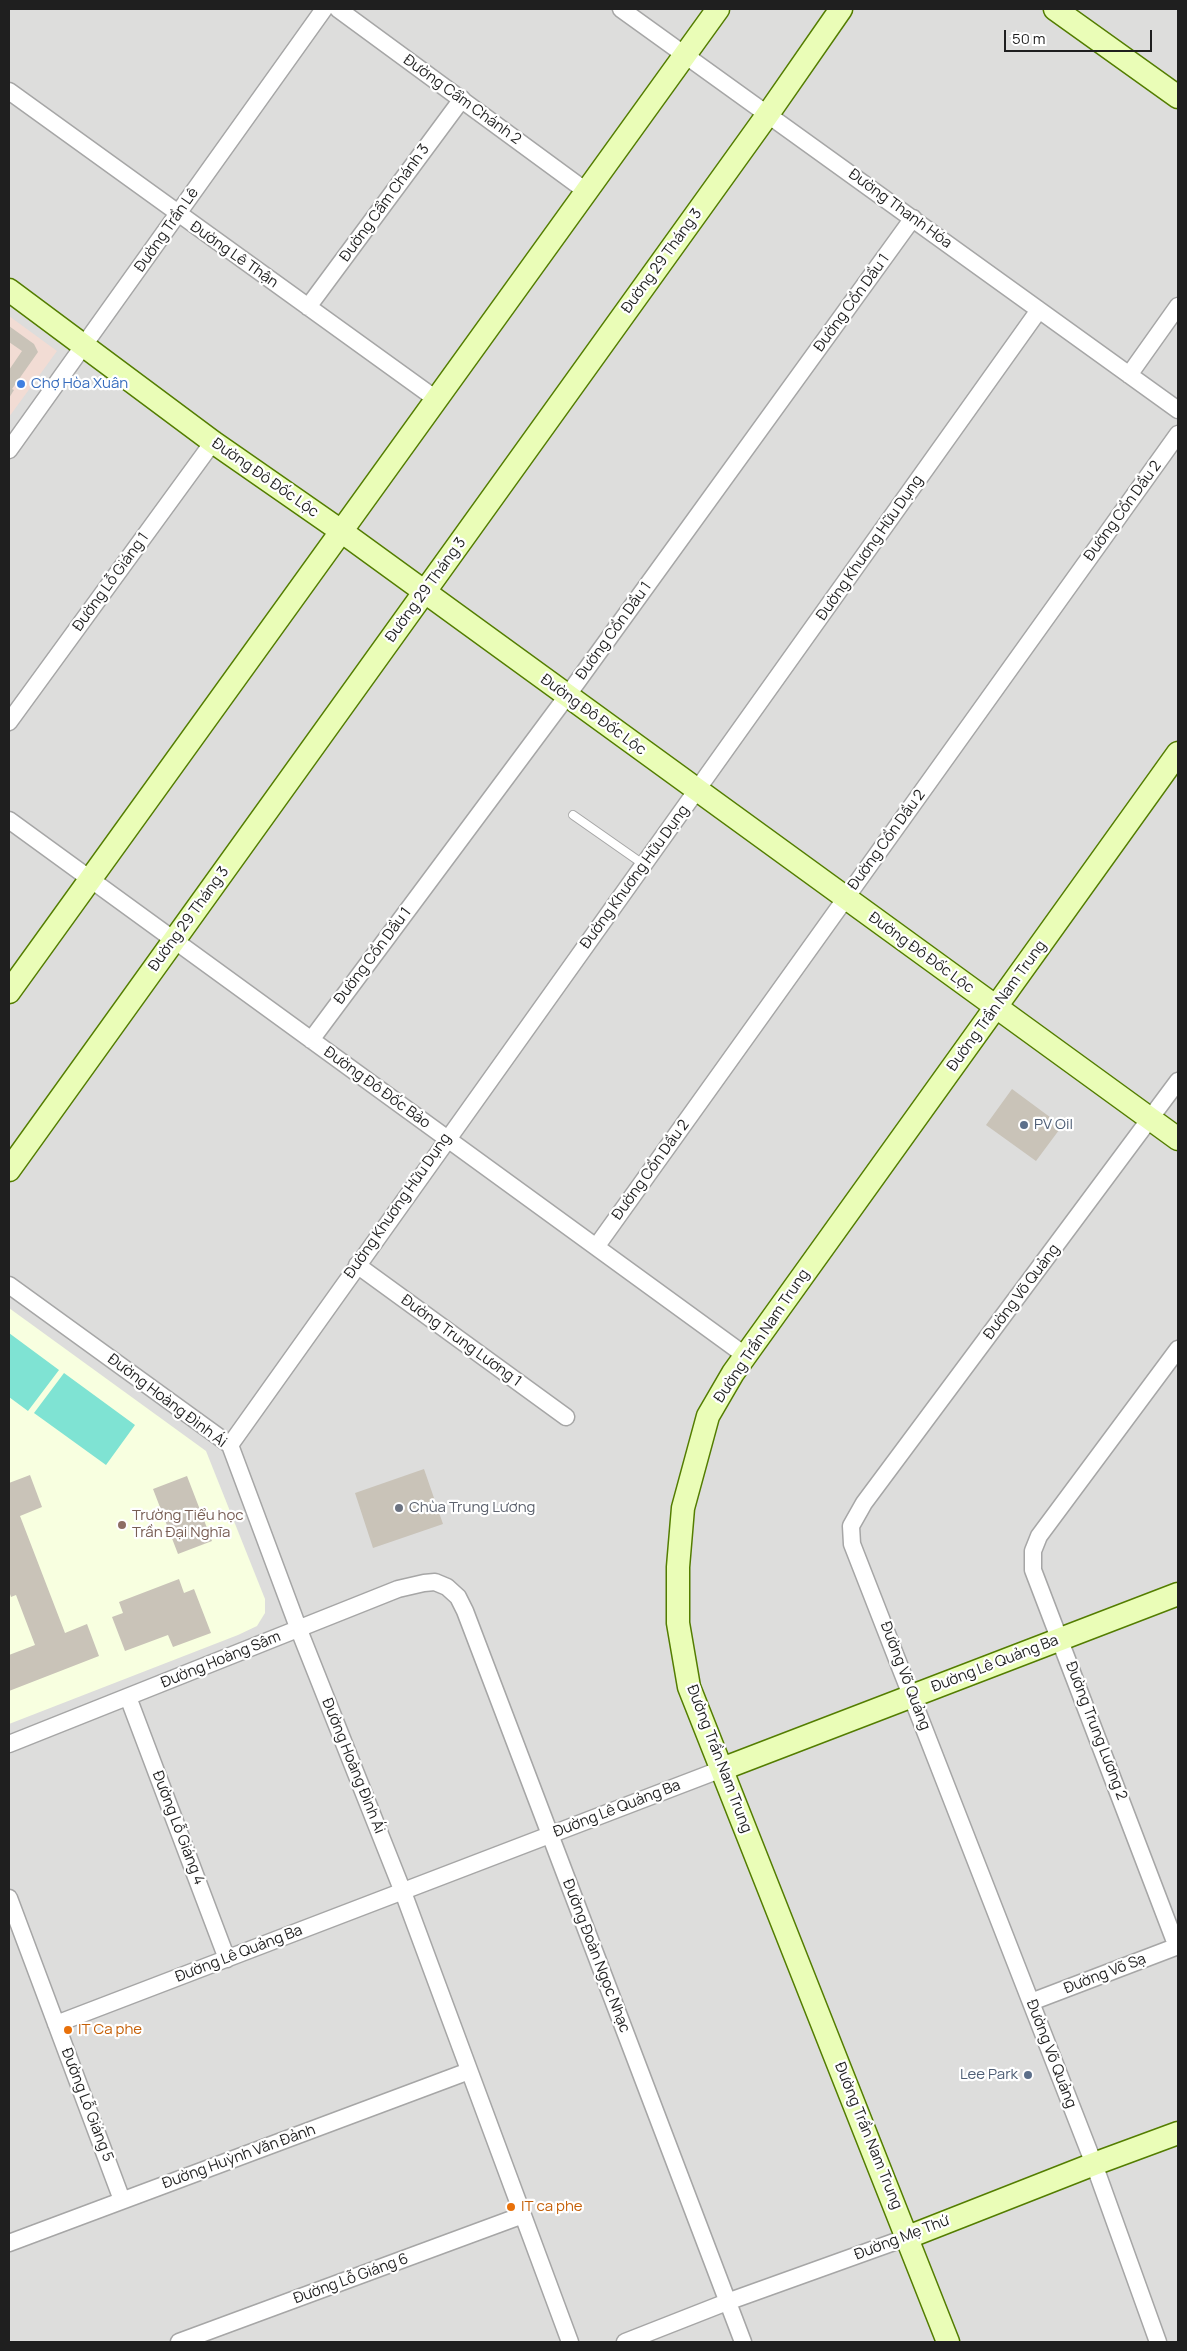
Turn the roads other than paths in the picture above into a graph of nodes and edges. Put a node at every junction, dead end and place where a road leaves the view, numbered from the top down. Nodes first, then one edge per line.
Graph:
1 (324, 9) edge
2 (338, 9) edge
3 (621, 9) edge
4 (718, 9) edge
5 (841, 9) edge
6 (1055, 9) edge
7 (684, 55) junction
8 (9, 91) edge
9 (1178, 97) edge
10 (462, 99) junction
11 (768, 114) junction
12 (586, 191) junction
13 (178, 214) junction
14 (913, 218) junction
15 (9, 290) edge
16 (1178, 306) edge
17 (308, 307) junction
18 (1039, 310) junction
19 (85, 346) junction
20 (1129, 375) junction
21 (436, 399) junction
22 (1178, 410) edge
23 (1178, 434) edge
24 (213, 442) junction
25 (9, 450) edge
26 (341, 531) junction
27 (424, 592) junction
28 (567, 696) junction
29 (9, 722) edge
30 (1178, 753) edge
31 (698, 790) junction
32 (573, 815) dead end
33 (9, 820) edge
34 (643, 864) junction
35 (90, 879) junction
36 (846, 898) junction
37 (174, 940) junction
38 (9, 992) edge
39 (996, 1007) junction
40 (310, 1040) junction
41 (1178, 1081) edge
42 (1150, 1120) junction
43 (446, 1138) junction
44 (1178, 1139) edge
45 (9, 1170) edge
46 (596, 1247) junction
47 (357, 1265) junction
48 (9, 1285) edge
49 (1178, 1350) edge
50 (746, 1356) junction
51 (566, 1417) dead end
52 (230, 1445) junction
53 (435, 1582) joint
54 (1178, 1594) edge
55 (299, 1630) junction
56 (1061, 1639) junction
57 (913, 1696) junction
58 (128, 1697) junction
59 (9, 1744) edge
60 (722, 1769) junction
61 (550, 1835) junction
62 (403, 1892) junction
63 (9, 1898) edge
64 (1178, 1947) edge
65 (227, 1959) junction
66 (1031, 2002) junction
67 (56, 2024) junction
68 (469, 2071) junction
69 (1178, 2133) edge
70 (1094, 2164) junction
71 (122, 2200) junction
72 (523, 2215) junction
73 (908, 2237) junction
74 (9, 2243) edge
75 (727, 2302) junction
76 (179, 2342) edge
77 (570, 2342) edge
78 (625, 2342) edge
79 (743, 2342) edge
80 (948, 2342) edge
81 (1158, 2342) edge

1 - 13 street, Đường Trần Lê
2 - 10 street, Đường Cẩm Chánh 2
3 - 7 street, Đường Thanh Hóa
4 - 7 street
5 - 11 street, Đường 29 Tháng 3
6 - 9 street
7 - 11 street, Đường Thanh Hóa
7 - 12 street
8 - 13 street, Đường Lê Thận
10 - 12 street, Đường Cẩm Chánh 2
10 - 17 street, Đường Cẩm Chánh 3
11 - 14 street, Đường Thanh Hóa
11 - 27 street, Đường 29 Tháng 3
12 - 21 street
13 - 17 street, Đường Lê Thận
13 - 19 street, Đường Trần Lê
14 - 18 street, Đường Thanh Hóa
14 - 28 street, Đường Cồn Dầu 1
15 - 19 street, Đường Đô Đốc Lộc
16 - 20 street
17 - 21 street, Đường Lê Thận
18 - 20 street, Đường Thanh Hóa
18 - 31 street, Đường Khương Hữu Dụng
19 - 24 street, Đường Đô Đốc Lộc
19 - 25 street, Đường Trần Lê
20 - 22 street, Đường Thanh Hóa
21 - 26 street
23 - 36 street, Đường Cồn Dầu 2
24 - 26 street, Đường Đô Đốc Lộc
24 - 29 street, Đường Lỗ Giáng 1
26 - 27 street, Đường Đô Đốc Lộc
26 - 35 street
27 - 28 street, Đường Đô Đốc Lộc
27 - 37 street, Đường 29 Tháng 3
28 - 31 street, Đường Đô Đốc Lộc
28 - 40 street, Đường Cồn Dầu 1
30 - 39 street, Đường Trần Nam Trung
31 - 34 street, Đường Khương Hữu Dụng
31 - 36 street, Đường Đô Đốc Lộc
32 - 34 lane
33 - 35 street, Đường Đô Đốc Bảo
34 - 43 street, Đường Khương Hữu Dụng
35 - 37 street, Đường Đô Đốc Bảo
35 - 38 street
36 - 39 street, Đường Đô Đốc Lộc
36 - 46 street, Đường Cồn Dầu 2
37 - 40 street, Đường Đô Đốc Bảo
37 - 45 street, Đường 29 Tháng 3
39 - 42 street, Đường Đô Đốc Lộc
39 - 50 street, Đường Trần Nam Trung
40 - 43 street, Đường Đô Đốc Bảo
41 - 42 street, Đường Võ Quảng
42 - 44 street, Đường Đô Đốc Lộc
42 - 57 street, Đường Võ Quảng
43 - 46 street, Đường Đô Đốc Bảo
43 - 47 street, Đường Khương Hữu Dụng
46 - 50 street, Đường Đô Đốc Bảo
47 - 51 street, Đường Trung Lương 1
47 - 52 street, Đường Khương Hữu Dụng
48 - 52 street, Đường Hoàng Đình Ái
49 - 56 street, Đường Trung Lương 2
50 - 60 street, Đường Trần Nam Trung
52 - 55 street, Đường Hoàng Đình Ái
53 - 55 street, Đường Hoàng Sâm
53 - 61 street, Đường Đoàn Ngọc Nhạc
54 - 56 street, Đường Lê Quảng Ba
55 - 58 street, Đường Hoàng Sâm
55 - 62 street, Đường Hoàng Đình Ái
56 - 57 street, Đường Lê Quảng Ba
56 - 64 street, Đường Trung Lương 2
57 - 60 street, Đường Lê Quảng Ba
57 - 66 street, Đường Võ Quảng
58 - 59 street, Đường Hoàng Sâm
58 - 65 street, Đường Lỗ Giáng 4
60 - 61 street, Đường Lê Quảng Ba
60 - 73 street, Đường Trần Nam Trung
61 - 62 street, Đường Lê Quảng Ba
61 - 75 street, Đường Đoàn Ngọc Nhạc
62 - 65 street, Đường Lê Quảng Ba
62 - 68 street, Đường Hoàng Đình Ái
63 - 67 street, Đường Lỗ Giáng 5
64 - 66 street, Đường Võ Sạ
65 - 67 street, Đường Lê Quảng Ba
66 - 70 street, Đường Võ Quảng
67 - 71 street, Đường Lỗ Giáng 5
68 - 71 street, Đường Huỳnh Văn Đảnh
68 - 72 street, Đường Hoàng Đình Ái
69 - 70 street, Đường Mẹ Thứ
70 - 73 street, Đường Mẹ Thứ
70 - 81 street, Đường Võ Quảng
71 - 74 street, Đường Huỳnh Văn Đảnh
72 - 76 street, Đường Lỗ Giáng 6
72 - 77 street, Đường Hoàng Đình Ái
73 - 75 street, Đường Mẹ Thứ
73 - 80 street, Đường Trần Nam Trung
75 - 78 street, Đường Mẹ Thứ
75 - 79 street, Đường Đoàn Ngọc Nhạc

